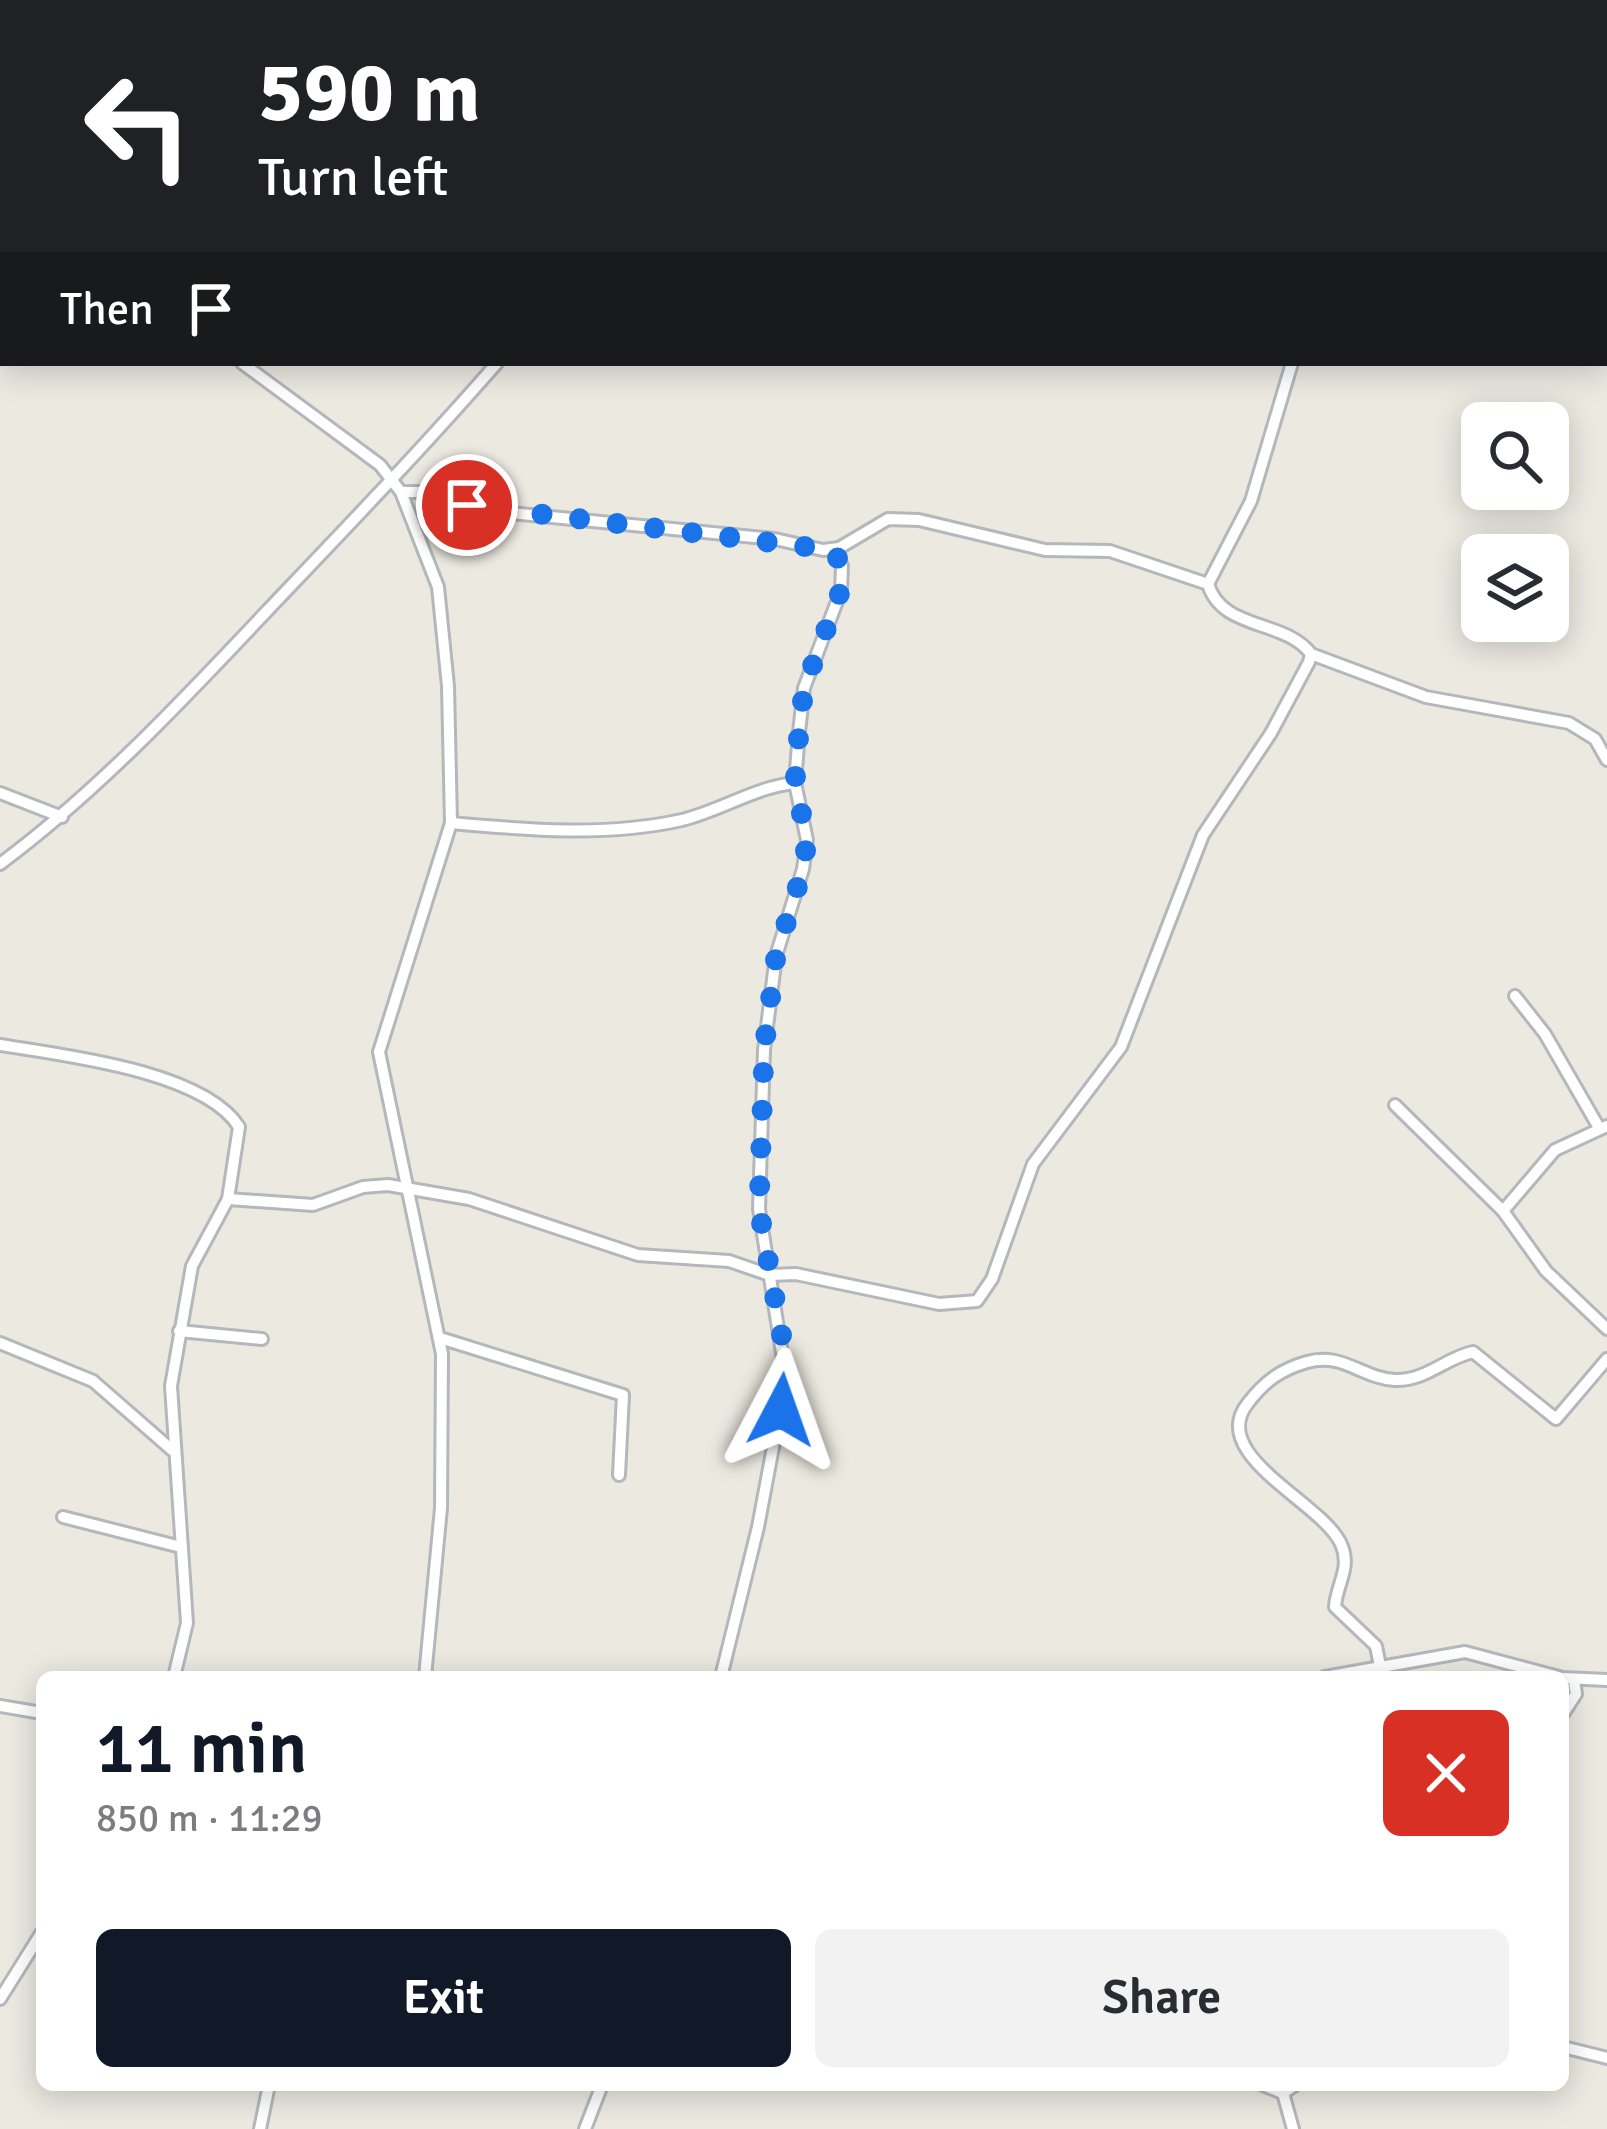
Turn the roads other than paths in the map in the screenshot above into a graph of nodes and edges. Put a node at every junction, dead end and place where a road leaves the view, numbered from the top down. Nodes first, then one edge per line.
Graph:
1 (246, 366) edge
2 (494, 366) edge
3 (1291, 366) edge
4 (398, 487) junction
5 (833, 550) junction
6 (1210, 579) junction
7 (1310, 654) junction
8 (1607, 760) edge
9 (795, 783) junction
10 (0, 793) edge
11 (62, 817) junction
12 (451, 823) junction
13 (0, 864) edge
14 (1514, 996) dead end
15 (0, 1046) edge
16 (1395, 1105) dead end
17 (1603, 1126) edge
18 (404, 1188) junction
19 (227, 1199) junction
20 (1503, 1211) junction
21 (770, 1275) junction
22 (1607, 1329) edge
23 (179, 1331) junction
24 (440, 1338) junction
25 (262, 1339) dead end
26 (0, 1343) edge
27 (1607, 1359) edge
28 (171, 1425) junction
29 (154, 1433) junction
30 (172, 1450) junction
31 (619, 1474) dead end
32 (64, 1517) dead end
33 (181, 1547) junction
34 (1380, 1666) junction
35 (175, 1671) edge
36 (426, 1671) edge
37 (722, 1671) edge
38 (1355, 1671) edge
39 (1535, 1671) edge
40 (1569, 1679) edge
41 (1607, 1680) edge
42 (0, 1706) edge
43 (36, 1712) edge
44 (36, 1942) edge
45 (0, 1999) edge
46 (1569, 2048) edge
47 (1607, 2058) edge
48 (268, 2091) edge
49 (600, 2091) edge
50 (1278, 2091) edge
51 (1286, 2091) edge
52 (1283, 2093) junction
53 (260, 2129) edge
54 (585, 2129) edge
55 (1293, 2129) edge

1 - 4 street
2 - 4 street
3 - 6 street
4 - 5 street
4 - 11 street
4 - 12 street
5 - 6 street
5 - 9 street
6 - 7 street
7 - 8 street
7 - 21 street
9 - 12 street
9 - 21 street
10 - 11 street
11 - 13 street
12 - 18 street
14 - 17 street
15 - 19 street
16 - 20 street
17 - 20 street
18 - 19 street
18 - 21 street
18 - 24 street
19 - 23 street
20 - 22 street
21 - 37 street
23 - 25 street
23 - 28 street
24 - 31 street
24 - 36 street
26 - 29 street
27 - 34 street
28 - 29 street
28 - 30 street
29 - 30 street
30 - 33 street
32 - 33 street
33 - 35 street
34 - 38 street
34 - 39 street
40 - 41 street
42 - 43 street
44 - 45 street
46 - 47 street
48 - 53 street
49 - 54 street
50 - 52 street
51 - 52 street
52 - 55 street

